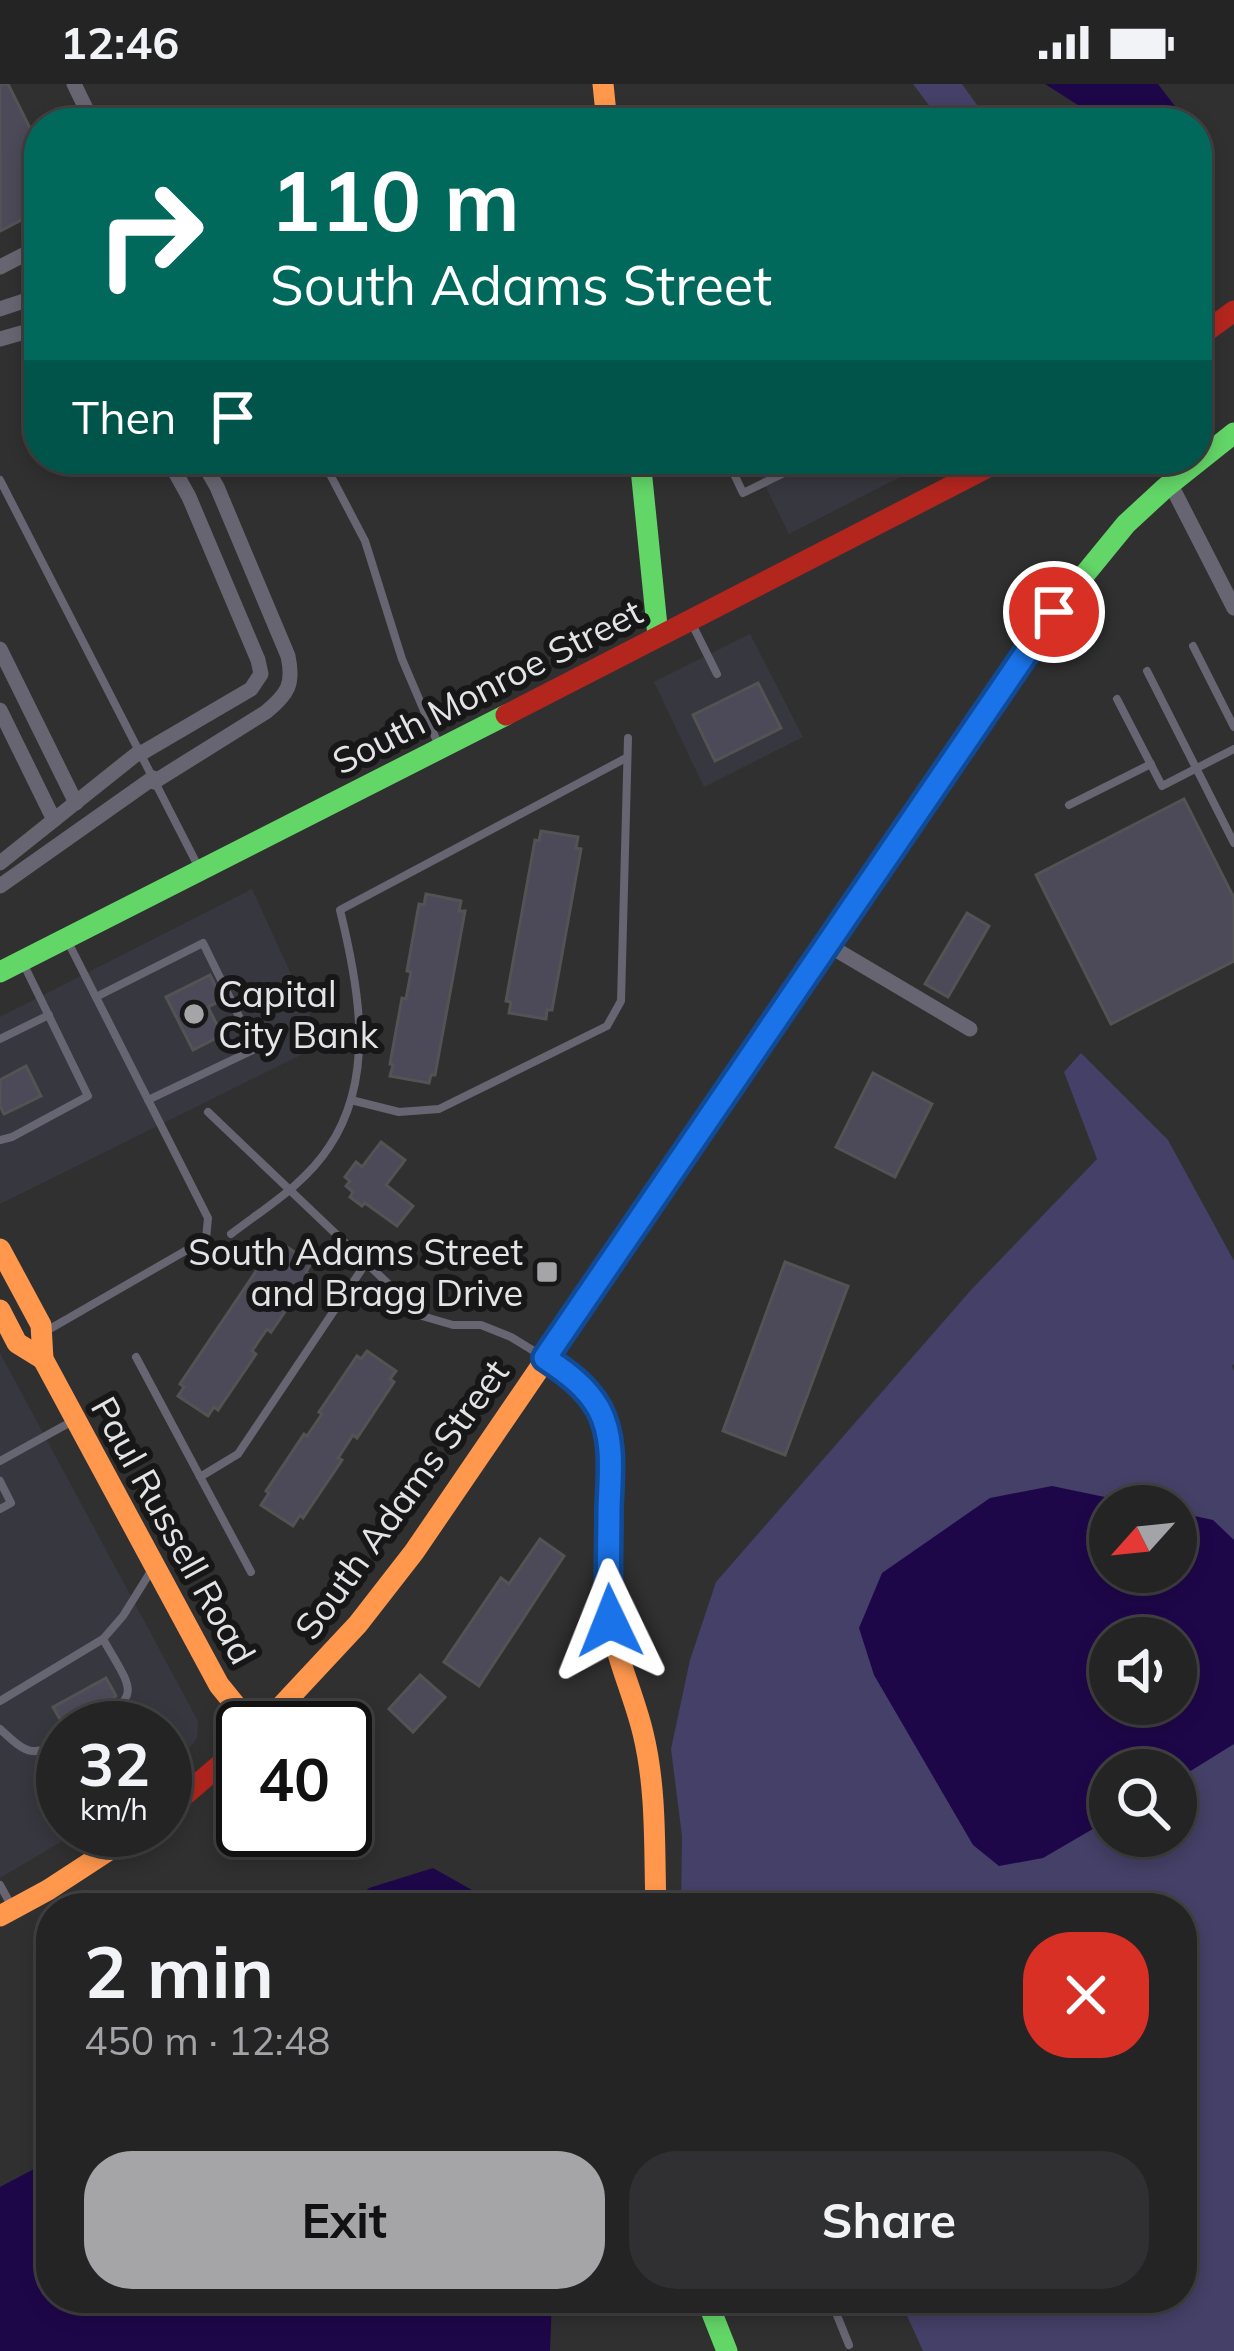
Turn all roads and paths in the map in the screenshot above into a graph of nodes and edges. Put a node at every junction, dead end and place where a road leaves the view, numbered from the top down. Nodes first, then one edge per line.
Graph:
1 (176, 474) edge
2 (209, 474) edge
3 (330, 474) edge
4 (642, 474) edge
5 (734, 474) edge
6 (775, 474) edge
7 (964, 474) edge
8 (978, 474) edge
9 (1182, 474) edge
10 (0, 480) edge
11 (968, 480) junction
12 (1170, 483) junction
13 (3, 495) edge
14 (1234, 608) edge
15 (689, 620) junction
16 (658, 636) junction
17 (1193, 646) dead end
18 (0, 649) edge
19 (1147, 671) dead end
20 (717, 674) dead end
21 (1117, 699) dead end
22 (0, 710) edge
23 (1234, 727) edge
24 (628, 738) dead end
25 (440, 747) junction
26 (1234, 749) edge
27 (140, 753) junction
28 (626, 758) junction
29 (1151, 764) junction
30 (1196, 769) junction
31 (154, 780) junction
32 (76, 803) junction
33 (1070, 806) dead end
34 (54, 820) junction
35 (1234, 843) edge
36 (0, 863) edge
37 (200, 870) junction
38 (0, 886) edge
39 (66, 938) junction
40 (828, 945) junction
41 (22, 961) junction
42 (0, 972) edge
43 (96, 998) junction
44 (49, 1016) junction
45 (970, 1029) dead end
46 (0, 1039) edge
47 (148, 1100) junction
48 (351, 1100) junction
49 (208, 1112) dead end
50 (0, 1140) edge
51 (290, 1190) junction
52 (231, 1234) dead end
53 (0, 1249) edge
54 (366, 1263) junction
55 (0, 1310) edge
56 (41, 1334) junction
57 (136, 1357) dead end
58 (545, 1358) junction
59 (44, 1359) junction
60 (76, 1419) junction
61 (0, 1461) edge
62 (200, 1477) junction
63 (0, 1481) edge
64 (0, 1509) edge
65 (154, 1565) junction
66 (251, 1572) dead end
67 (103, 1639) junction
68 (0, 1701) edge
69 (126, 1701) edge
70 (234, 1701) edge
71 (283, 1701) edge
72 (0, 1729) edge
73 (36, 1752) edge
74 (216, 1768) edge
75 (192, 1789) edge
76 (99, 1857) edge
77 (0, 1885) edge
78 (42, 1893) edge
79 (655, 1893) edge
80 (36, 1896) edge
81 (6, 1912) edge
82 (712, 2313) edge
83 (836, 2313) edge
84 (849, 2345) dead end
85 (727, 2351) edge

1 - 27 street
2 - 31 street
3 - 25 lane
4 - 16 main road
5 - 6 lane
7 - 11 lane
8 - 11 main road, South Monroe Street
9 - 12 main road, South Adams Street
10 - 13 lane
11 - 15 main road, South Monroe Street
12 - 14 street
12 - 40 main road, South Adams Street
13 - 27 lane
15 - 16 main road, South Monroe Street
15 - 20 lane
16 - 25 main road, South Monroe Street
17 - 23 lane
18 - 32 street
19 - 30 lane
21 - 29 lane
22 - 34 street
24 - 28 lane
25 - 37 main road, South Monroe Street
26 - 30 lane
27 - 31 lane
27 - 32 street
28 - 48 lane
28 - 48 lane
29 - 30 lane
29 - 33 lane
30 - 35 lane
31 - 37 lane
31 - 38 street
32 - 34 street
34 - 36 street
37 - 39 main road, South Monroe Street
39 - 41 main road, South Monroe Street
39 - 43 lane
40 - 45 street
40 - 58 main road, South Adams Street
41 - 42 main road, South Monroe Street
41 - 44 lane
43 - 47 lane
43 - 47 lane
44 - 46 lane
44 - 50 lane
47 - 56 lane
48 - 51 lane
49 - 51 lane
51 - 52 lane
51 - 54 lane
53 - 56 main road, Paul Russell Road
54 - 58 lane
54 - 62 lane
55 - 59 main road, Paul Russell Road
56 - 59 main road, Paul Russell Road
57 - 62 lane
58 - 71 main road, South Adams Street
58 - 79 main road
59 - 60 main road, Paul Russell Road
60 - 61 lane
60 - 65 main road, Paul Russell Road
62 - 66 lane
63 - 64 lane
65 - 67 lane
65 - 70 main road, Paul Russell Road
67 - 68 lane
67 - 69 lane
72 - 73 lane
74 - 75 main road
76 - 78 main road
77 - 81 lane
80 - 81 main road
82 - 85 main road
83 - 84 lane

